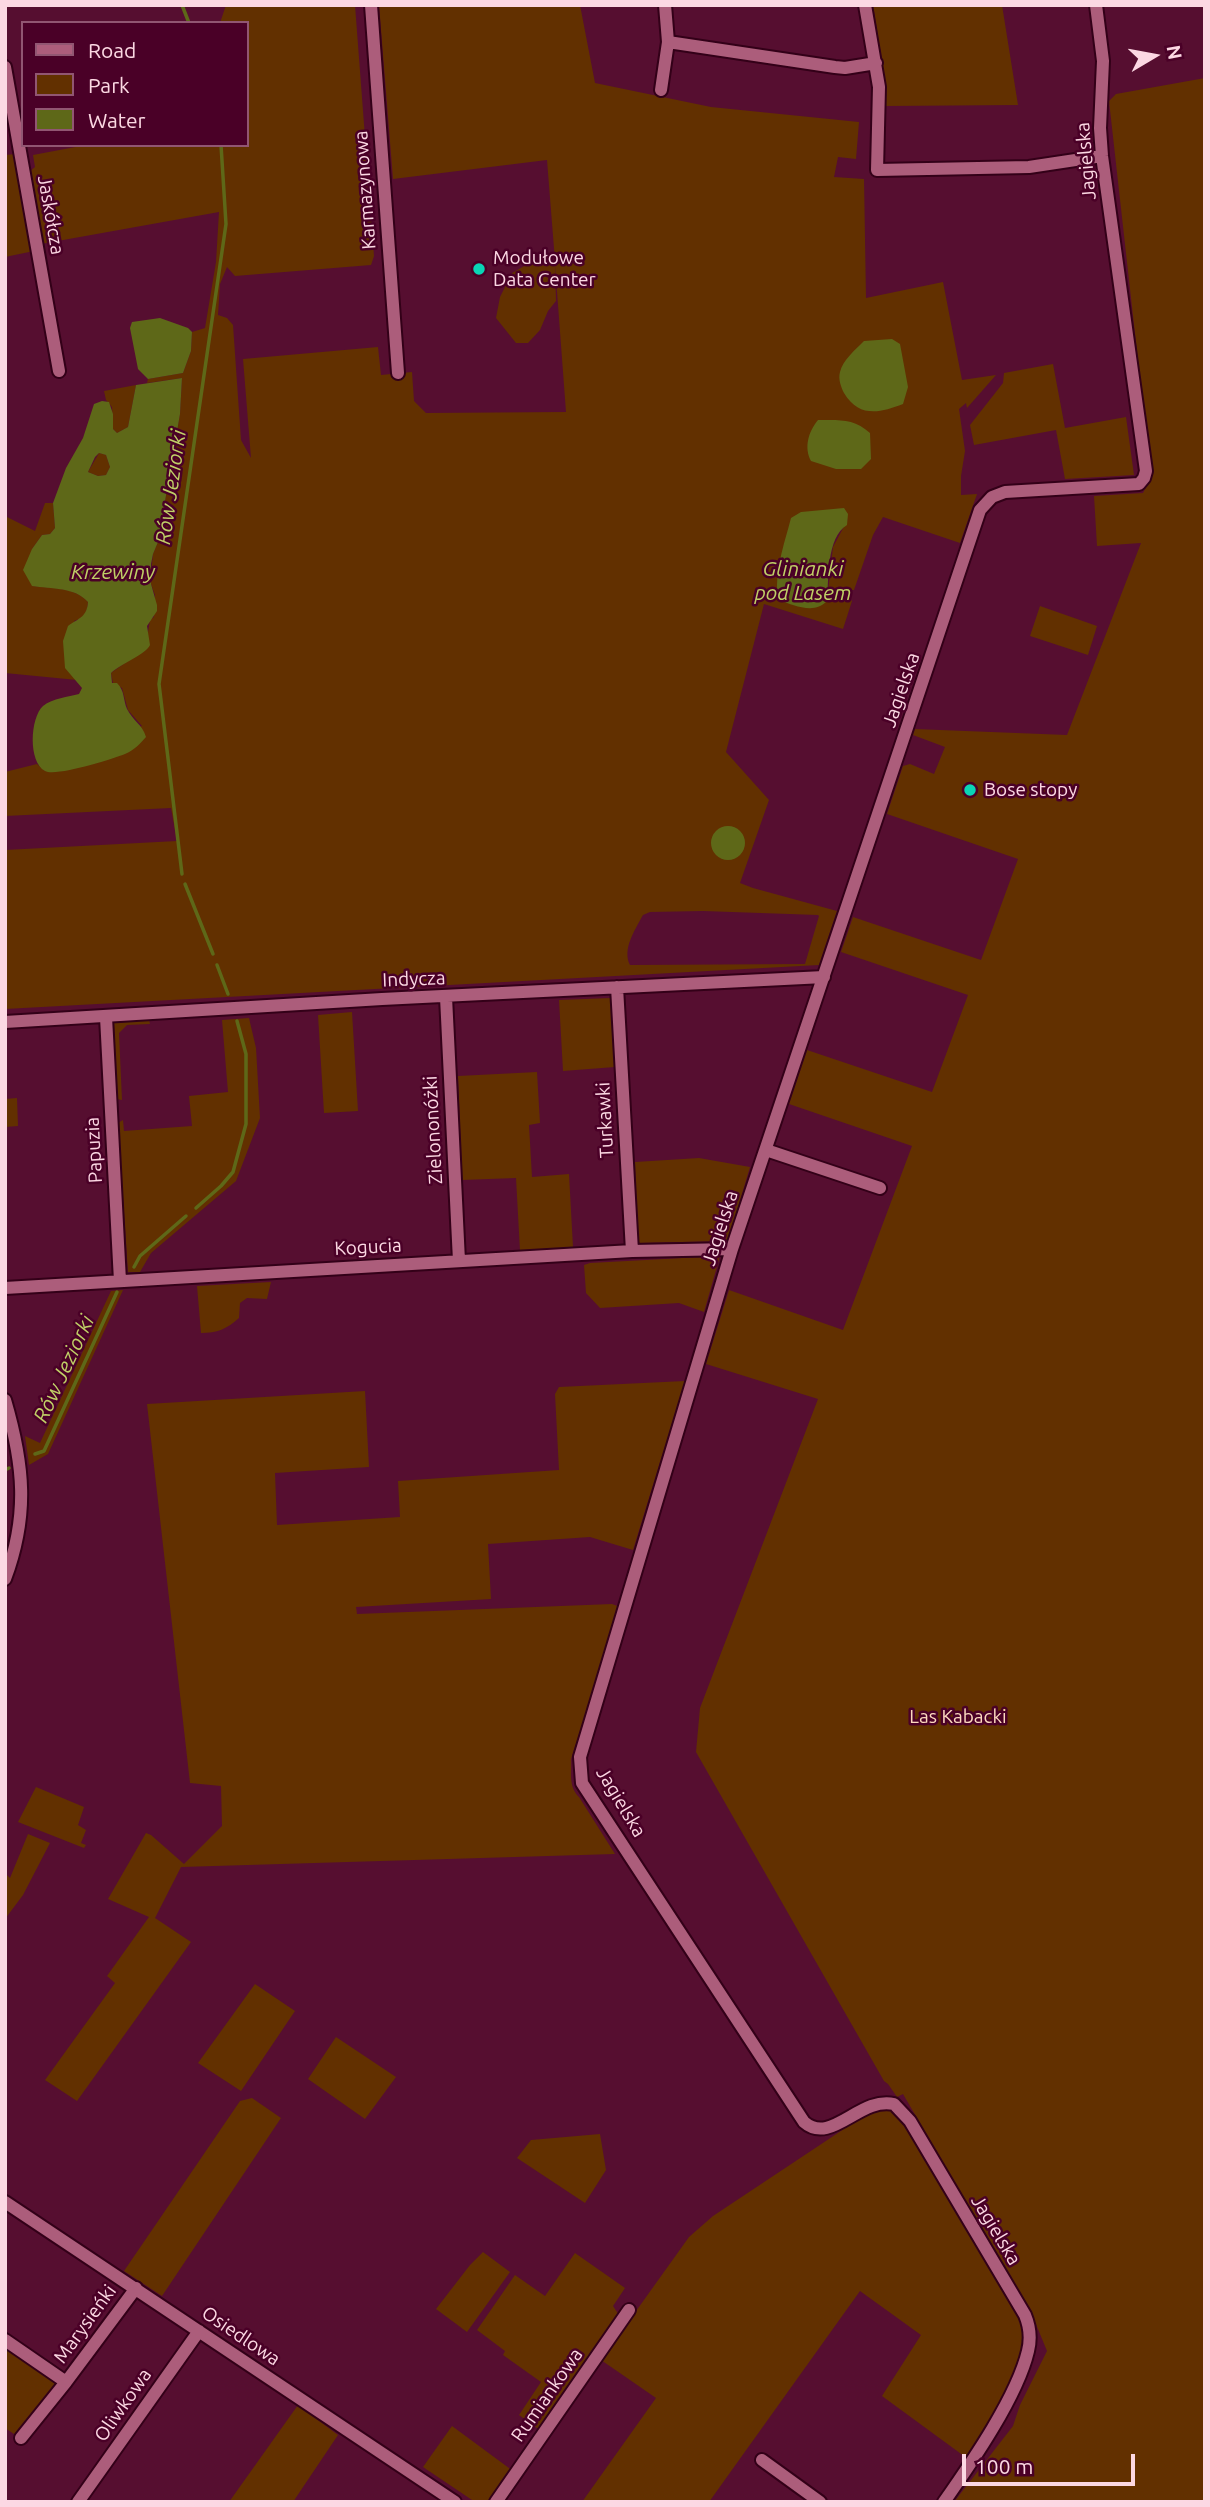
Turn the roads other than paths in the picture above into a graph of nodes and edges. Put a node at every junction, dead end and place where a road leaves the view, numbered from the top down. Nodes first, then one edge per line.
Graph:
1 (371, 5) edge
2 (665, 5) edge
3 (865, 5) edge
4 (1096, 5) edge
5 (668, 42) junction
6 (876, 63) junction
7 (5, 67) edge
8 (661, 90) dead end
9 (1102, 156) junction
10 (59, 371) dead end
11 (398, 373) dead end
12 (824, 977) junction
13 (617, 987) junction
14 (446, 997) junction
15 (106, 1017) junction
16 (5, 1022) edge
17 (766, 1150) junction
18 (880, 1188) dead end
19 (732, 1249) junction
20 (632, 1251) junction
21 (459, 1261) junction
22 (120, 1281) junction
23 (5, 1288) edge
24 (5, 1400) edge
25 (10, 1441) edge
26 (5, 1579) edge
27 (5, 2202) edge
28 (136, 2288) junction
29 (629, 2310) dead end
30 (199, 2331) junction
31 (5, 2340) edge
32 (66, 2382) junction
33 (21, 2438) dead end
34 (762, 2460) dead end
35 (78, 2502) edge
36 (455, 2502) edge
37 (496, 2502) edge
38 (820, 2502) edge
39 (944, 2502) edge

1 - 11 street, Karmazynowa
2 - 5 street
3 - 6 street
4 - 9 street, Jagielska
5 - 6 street
5 - 8 street
6 - 9 street
7 - 10 street, Jaskółcza
9 - 12 street, Jagielska
12 - 13 street, Indycza
12 - 17 street, Jagielska
13 - 14 street, Indycza
13 - 20 street, Turkawki
14 - 15 street, Indycza
14 - 21 street, Zielononóżki
15 - 16 street, Indycza
15 - 22 street, Papuzia
17 - 18 street
17 - 19 street, Jagielska
19 - 20 street, Kogucia
19 - 39 street, Jagielska
20 - 21 street, Kogucia
21 - 22 street, Kogucia
22 - 23 street, Kogucia
24 - 25 street
25 - 26 street
27 - 28 street, Osiedlowa
28 - 30 street, Osiedlowa
28 - 32 street, Marysieńki
29 - 37 street, Rumiankowa
30 - 35 street, Oliwkowa
30 - 36 street, Osiedlowa
31 - 32 street, Marysieńki
32 - 33 street, Marysieńki
34 - 38 street

